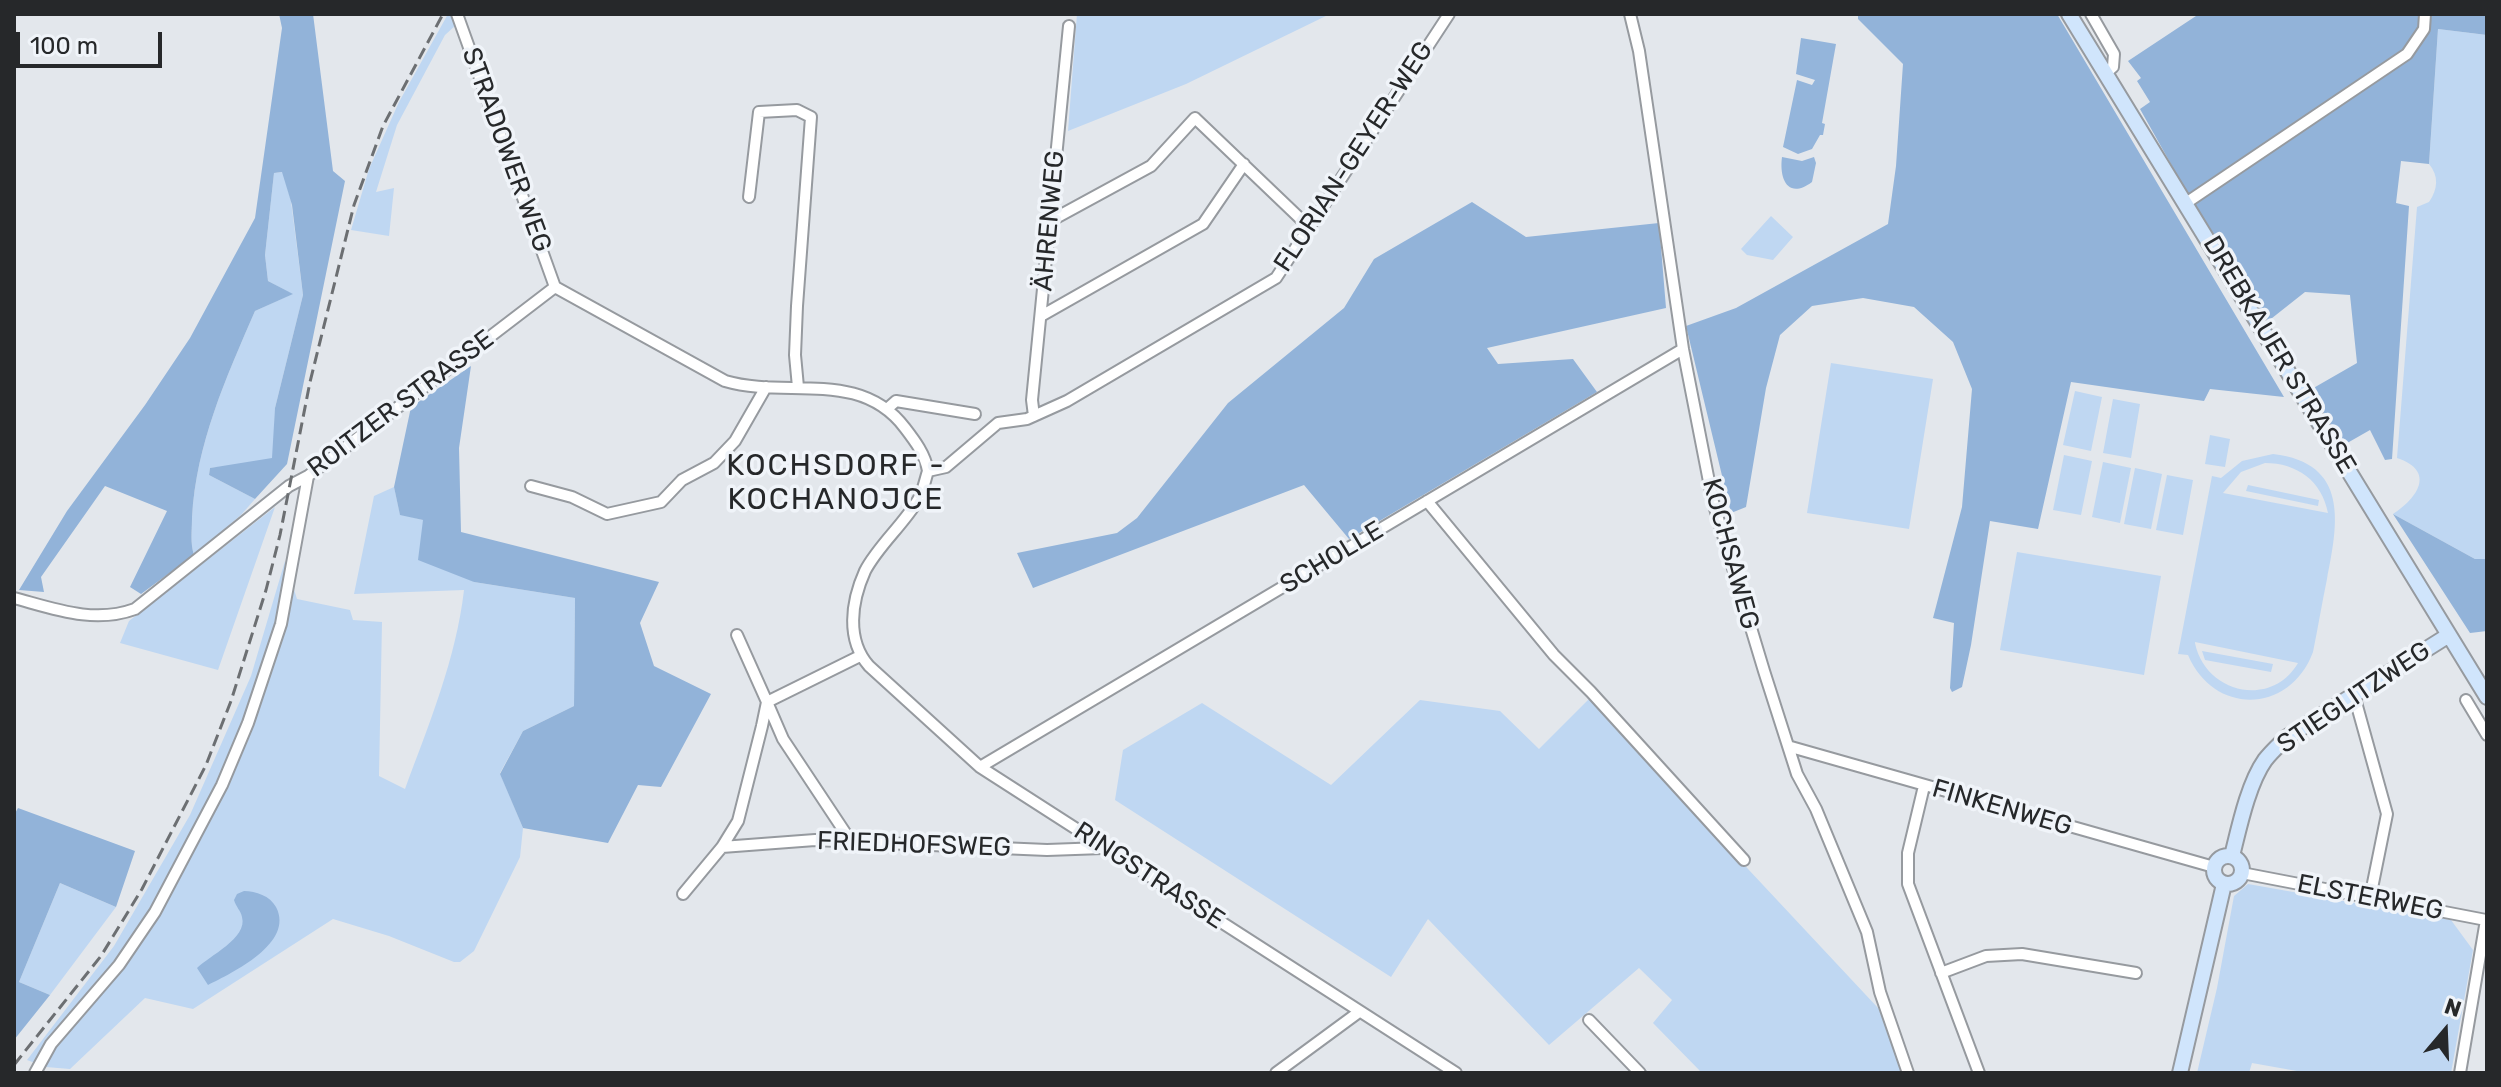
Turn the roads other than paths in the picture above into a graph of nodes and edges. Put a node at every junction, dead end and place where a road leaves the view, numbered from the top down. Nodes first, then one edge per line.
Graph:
1 (457, 14) edge
2 (1449, 14) edge
3 (1630, 14) edge
4 (2069, 14) edge
5 (2091, 14) edge
6 (2425, 14) edge
7 (1069, 26) dead end
8 (2106, 73) junction
9 (1244, 164) junction
10 (749, 197) dead end
11 (2186, 203) junction
12 (1050, 221) junction
13 (1309, 227) junction
14 (555, 287) junction
15 (1041, 316) junction
16 (1683, 349) junction
17 (766, 387) junction
18 (798, 387) junction
19 (887, 409) junction
20 (975, 414) dead end
21 (1034, 416) junction
22 (928, 471) junction
23 (308, 476) junction
24 (531, 486) dead end
25 (1427, 501) junction
26 (14, 598) edge
27 (737, 635) dead end
28 (2449, 635) junction
29 (860, 656) junction
30 (2354, 695) junction
31 (2487, 697) edge
32 (2466, 700) dead end
33 (767, 702) junction
34 (2487, 735) edge
35 (1791, 747) junction
36 (980, 767) junction
37 (1924, 786) junction
38 (850, 840) junction
39 (722, 847) junction
40 (1105, 848) junction
41 (2232, 856) junction
42 (1744, 860) dead end
43 (2214, 867) junction
44 (2242, 873) junction
45 (2224, 884) junction
46 (683, 894) dead end
47 (2370, 898) junction
48 (1941, 973) junction
49 (2136, 973) dead end
50 (1359, 1012) junction
51 (1589, 1020) dead end
52 (35, 1073) edge
53 (1276, 1073) edge
54 (1456, 1073) edge
55 (1640, 1073) edge
56 (1908, 1073) edge
57 (1979, 1073) edge
58 (2180, 1073) edge
59 (2460, 1073) edge

1 - 14 street, STRADOWER WEG
2 - 13 street, FLORIAN-GEYER-WEG
3 - 16 street, KOCHSAWEG
4 - 8 street, DREBKAUER STRASSE
5 - 8 street
6 - 11 street
7 - 12 street, ÄHRENWEG
8 - 11 street, DREBKAUER STRASSE
9 - 12 street
9 - 13 street
9 - 15 street
10 - 18 street
11 - 28 street, DREBKAUER STRASSE
12 - 15 street, ÄHRENWEG
13 - 21 street, FLORIAN-GEYER-WEG
14 - 17 street
14 - 23 street, ROITZER STRASSE
15 - 21 street, ÄHRENWEG
16 - 25 street, SCHOLLE
16 - 35 street, KOCHSAWEG
17 - 18 street
17 - 24 street
18 - 19 street
19 - 20 street
19 - 22 street
21 - 22 street, FLORIAN-GEYER-WEG
22 - 29 street
23 - 26 street, ROITZER STRASSE
23 - 52 street
25 - 36 street, SCHOLLE
25 - 42 street
27 - 33 street
28 - 30 street, STIEGLITZWEG
28 - 31 street, DREBKAUER STRASSE
29 - 33 street
29 - 36 street, RINGSTRASSE
30 - 41 street, STIEGLITZWEG
30 - 47 street
32 - 34 street
33 - 38 street
33 - 39 street
35 - 37 street, FINKENWEG
35 - 56 street, KOCHSAWEG
36 - 40 street, RINGSTRASSE
37 - 43 street, FINKENWEG
37 - 48 street
38 - 39 street, FRIEDHOFSWEG
38 - 40 street, FRIEDHOFSWEG
39 - 46 street
40 - 50 street, RINGSTRASSE
41 - 43 street
41 - 44 street
43 - 45 street
44 - 45 street
44 - 47 street, ELSTERWEG
45 - 58 street
47 - 59 street, ELSTERWEG
48 - 49 street
48 - 57 street
50 - 53 street
50 - 54 street, RINGSTRASSE
51 - 55 street

